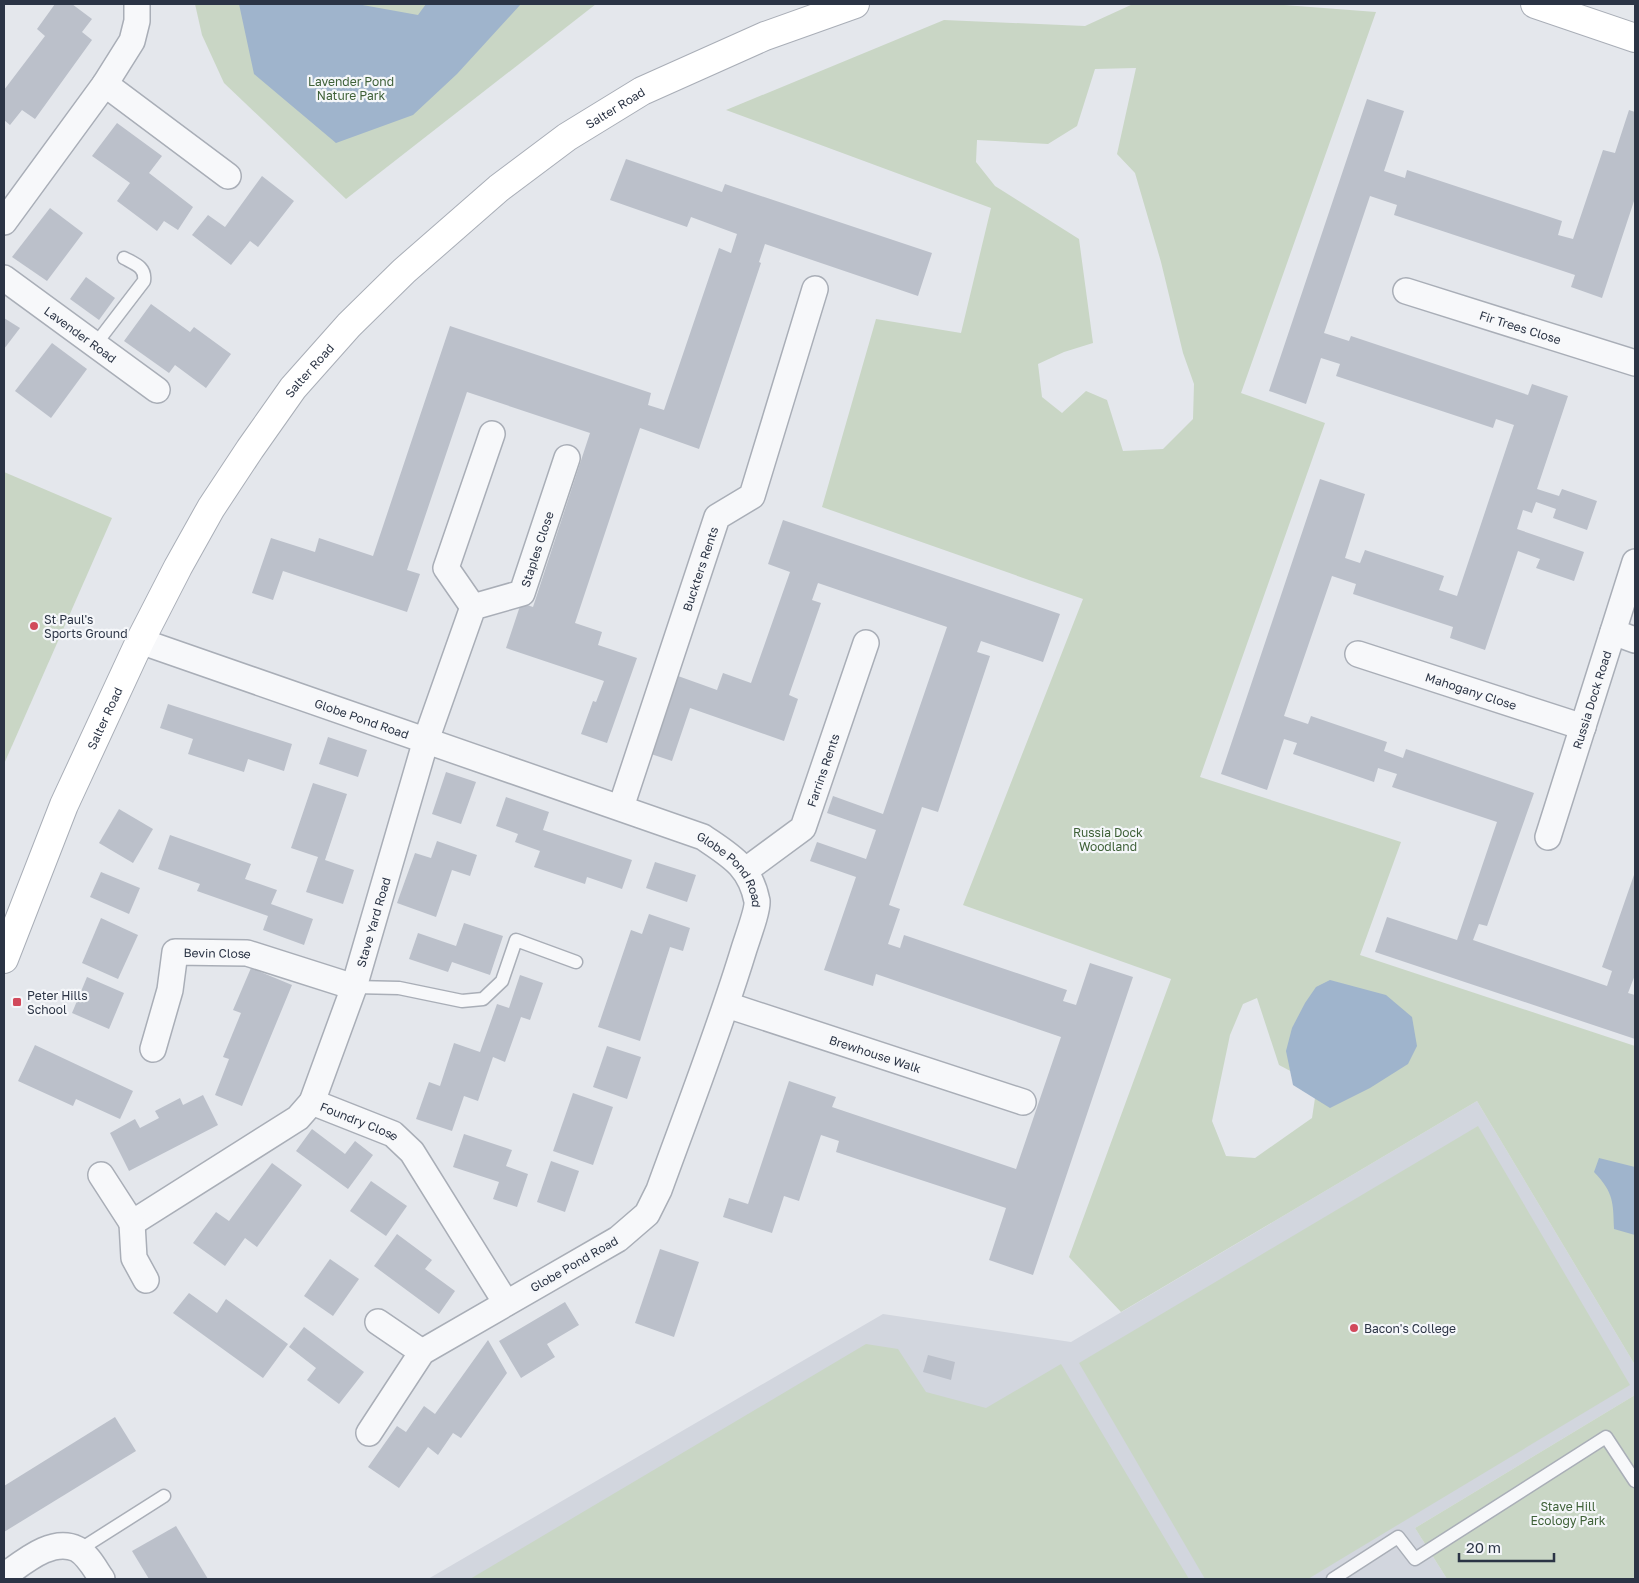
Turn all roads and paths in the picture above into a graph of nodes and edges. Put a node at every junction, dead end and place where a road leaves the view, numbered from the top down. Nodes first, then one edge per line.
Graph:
1 (137, 4) edge
2 (856, 4) edge
3 (1535, 4) edge
4 (1635, 38) edge
5 (105, 84) junction
6 (228, 176) dead end
7 (4, 222) edge
8 (124, 258) dead end
9 (4, 278) edge
10 (816, 289) dead end
11 (1406, 291) dead end
12 (95, 345) junction
13 (1635, 364) edge
14 (156, 390) dead end
15 (492, 434) dead end
16 (567, 458) dead end
17 (1635, 562) edge
18 (473, 607) junction
19 (1624, 636) edge
20 (140, 641) junction
21 (866, 642) dead end
22 (1358, 654) dead end
23 (1583, 727) junction
24 (426, 740) junction
25 (621, 807) junction
26 (1548, 837) dead end
27 (746, 870) junction
28 (4, 959) edge
29 (576, 962) dead end
30 (354, 987) junction
31 (727, 1005) junction
32 (153, 1049) dead end
33 (312, 1102) junction
34 (1023, 1102) dead end
35 (101, 1175) dead end
36 (132, 1223) junction
37 (146, 1280) dead end
38 (506, 1303) junction
39 (378, 1322) dead end
40 (422, 1352) junction
41 (368, 1433) dead end
42 (1635, 1481) edge
43 (164, 1496) dead end
44 (78, 1550) junction
45 (4, 1576) edge
46 (102, 1579) edge
47 (1333, 1579) edge

1 - 5 street
2 - 20 main road, Salter Road
3 - 4 main road
5 - 6 street
5 - 7 street
8 - 12 lane
9 - 12 street, Lavender Road
10 - 25 street, Buckters Rents
11 - 13 street, Fir Trees Close
12 - 14 street, Lavender Road
15 - 18 street
16 - 18 street, Staples Close
17 - 19 street, Russia Dock Road
18 - 24 street
19 - 23 street, Russia Dock Road
20 - 24 street, Globe Pond Road
20 - 28 main road, Salter Road
21 - 27 street, Farrins Rents
22 - 23 street, Mahogany Close
23 - 26 street, Russia Dock Road
24 - 25 street, Globe Pond Road
24 - 30 street, Stave Yard Road
25 - 27 street, Globe Pond Road
27 - 31 street, Globe Pond Road
29 - 30 lane
30 - 32 street, Bevin Close
30 - 33 street, Stave Yard Road
31 - 34 street, Brewhouse Walk
31 - 38 street, Globe Pond Road
33 - 36 street, Foundry Close
33 - 38 street, Foundry Close
35 - 36 street
36 - 37 street
38 - 40 street, Globe Pond Road
39 - 40 street
40 - 41 street, Globe Pond Road
42 - 47 lane
43 - 44 lane
44 - 45 street
44 - 46 street

